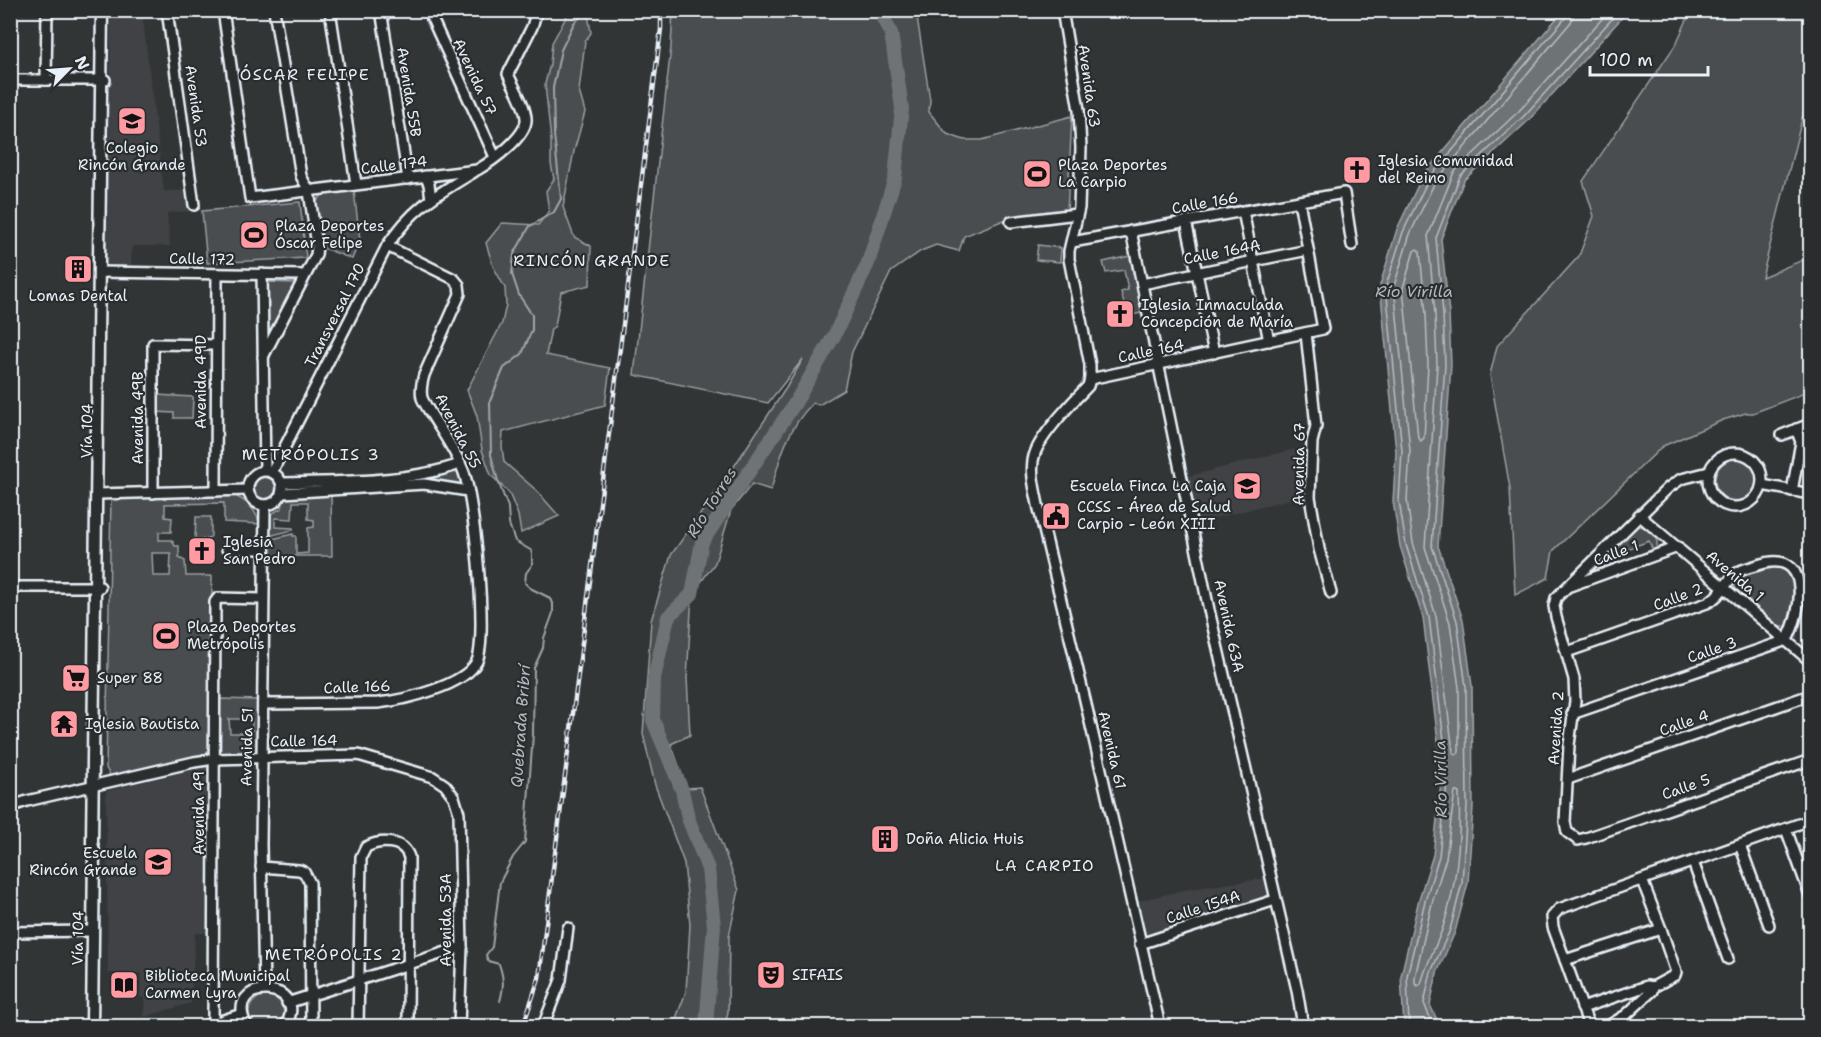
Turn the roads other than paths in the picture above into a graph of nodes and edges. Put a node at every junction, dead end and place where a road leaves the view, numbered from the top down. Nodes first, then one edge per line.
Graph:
1 (47, 10) edge
2 (104, 10) edge
3 (167, 10) edge
4 (223, 10) edge
5 (274, 10) edge
6 (330, 10) edge
7 (381, 10) edge
8 (428, 10) edge
9 (537, 10) edge
10 (1062, 10) edge
11 (10, 80) edge
12 (46, 80) junction
13 (103, 80) junction
14 (495, 157) junction
15 (477, 170) junction
16 (425, 176) junction
17 (408, 179) junction
18 (356, 184) junction
19 (309, 191) junction
20 (431, 199) junction
21 (1299, 201) junction
22 (194, 205) dead end
23 (1243, 211) junction
24 (1077, 214) junction
25 (1011, 222) dead end
26 (1186, 222) junction
27 (1131, 231) junction
28 (1072, 242) junction
29 (1352, 245) dead end
30 (387, 246) junction
31 (1308, 250) junction
32 (1252, 262) junction
33 (101, 272) junction
34 (1196, 273) junction
35 (217, 274) junction
36 (262, 274) junction
37 (304, 274) junction
38 (1142, 284) junction
39 (1306, 333) junction
40 (1269, 341) junction
41 (216, 345) junction
42 (1214, 353) junction
43 (263, 357) junction
44 (1158, 365) junction
45 (1090, 379) junction
46 (1810, 424) edge
47 (1796, 429) junction
48 (1782, 435) dead end
49 (460, 464) junction
50 (268, 471) junction
51 (1709, 472) junction
52 (1762, 485) junction
53 (282, 488) junction
54 (248, 490) junction
55 (216, 491) junction
56 (468, 491) junction
57 (1792, 491) junction
58 (153, 493) junction
59 (99, 494) junction
60 (1810, 494) edge
61 (265, 505) junction
62 (1639, 515) junction
63 (1678, 547) junction
64 (227, 549) dead end
65 (264, 549) junction
66 (1724, 586) junction
67 (10, 587) edge
68 (98, 587) junction
69 (1565, 588) junction
70 (1331, 593) dead end
71 (263, 599) junction
72 (1786, 640) junction
73 (1567, 652) junction
74 (1810, 661) edge
75 (477, 662) joint
76 (1810, 695) edge
77 (263, 704) junction
78 (1572, 714) junction
79 (263, 757) junction
80 (214, 759) junction
81 (1810, 760) edge
82 (1568, 779) junction
83 (95, 786) junction
84 (10, 807) edge
85 (459, 813) joint
86 (1810, 820) edge
87 (1786, 829) junction
88 (1572, 837) joint
89 (1740, 845) junction
90 (1693, 862) junction
91 (261, 867) junction
92 (1642, 880) junction
93 (1810, 895) edge
94 (1275, 900) junction
95 (1769, 925) dead end
96 (568, 928) dead end
97 (1661, 929) junction
98 (93, 931) junction
99 (10, 932) edge
100 (1140, 944) junction
101 (462, 946) junction
102 (1728, 959) dead end
103 (1565, 960) junction
104 (407, 963) junction
105 (358, 979) junction
106 (1653, 987) junction
107 (264, 989) junction
108 (311, 994) junction
109 (287, 1002) junction
110 (1582, 1008) junction
111 (244, 1020) edge
112 (209, 1025) edge
113 (92, 1026) edge
114 (227, 1026) edge
115 (285, 1026) edge
116 (311, 1026) edge
117 (358, 1026) edge
118 (408, 1026) edge
119 (459, 1026) edge
120 (543, 1026) edge
121 (1160, 1026) edge
122 (1303, 1026) edge
123 (1588, 1026) edge
124 (1608, 1026) edge

1 - 12 street
2 - 13 main road, Vía 104
3 - 22 street, Avenida 53
4 - 19 street, Calle 174
5 - 19 street
6 - 18 street
7 - 17 street, Avenida 55B
8 - 14 street, Avenida 57
9 - 14 street, Calle 174
10 - 24 street, Avenida 63
11 - 12 street
12 - 13 street
13 - 33 main road, Vía 104
14 - 15 street, Calle 174
15 - 16 street, Calle 174
15 - 20 street, Transversal 170
16 - 17 street, Calle 174
16 - 20 street
17 - 18 street, Calle 174
18 - 19 street, Calle 174
19 - 37 street
20 - 30 street, Transversal 170
21 - 23 street, Calle 166
21 - 29 street, Calle 166
21 - 31 street
23 - 26 street, Calle 166
23 - 32 street
24 - 25 street
24 - 28 street, Avenida 63
26 - 27 street, Calle 166
26 - 34 street
27 - 28 street, Calle 166
27 - 38 street, Avenida 63A
28 - 45 street, Avenida 63
30 - 49 street, Avenida 55
30 - 50 street, Transversal 170
31 - 32 street, Calle 164A
31 - 39 street, Calle 164
32 - 34 street, Calle 164A
32 - 40 street
33 - 35 street, Calle 172
33 - 59 main road, Vía 104
34 - 38 street, Calle 164A
34 - 42 street
35 - 36 street, Calle 172
35 - 41 street, Avenida 49D
36 - 37 street, Calle 172
36 - 43 street
37 - 43 street
38 - 44 street, Avenida 63A
39 - 40 street, Calle 164
39 - 70 street, Avenida 67
40 - 42 street, Calle 164
41 - 55 street, Avenida 49D
41 - 58 street, Avenida 49B
42 - 44 street, Calle 164
43 - 50 street
44 - 45 street, Calle 164
44 - 94 street, Avenida 63A
45 - 100 street, Avenida 61
46 - 47 street
47 - 48 street
47 - 57 street
49 - 53 street
49 - 56 street, Avenida 55
50 - 53 street
50 - 54 street
51 - 52 street
51 - 52 street
51 - 62 street
52 - 57 street
53 - 56 street
53 - 61 street
54 - 55 street
54 - 61 street
55 - 58 street
56 - 75 street, Avenida 55
57 - 60 street
58 - 59 street
59 - 68 main road, Vía 104
61 - 65 street, Avenida 51
62 - 63 street, Avenida 1
62 - 69 street
63 - 66 street, Avenida 1
63 - 69 street, Calle 1
64 - 65 street
65 - 71 street, Avenida 51
66 - 72 street, Avenida 1
66 - 72 street, Calle 2
66 - 73 street, Calle 2
67 - 68 street
68 - 83 main road, Vía 104
69 - 73 street, Avenida 2
71 - 77 street, Avenida 51
71 - 80 street, Avenida 49
72 - 74 street, Avenida 1
72 - 78 street, Calle 3
73 - 78 street, Avenida 2
75 - 77 street, Calle 166
76 - 82 street, Calle 4
77 - 79 street, Avenida 51
78 - 82 street, Avenida 2
79 - 80 street, Calle 164
79 - 85 street, Calle 164
79 - 91 street, Avenida 51
80 - 83 street, Calle 164
80 - 112 street, Avenida 49
81 - 88 street, Calle 5
82 - 88 street, Avenida 2
83 - 84 street
83 - 98 main road, Vía 104
85 - 101 street, Avenida 53A
86 - 87 street
87 - 89 street
87 - 93 street
89 - 90 street
89 - 95 street
90 - 92 street
90 - 102 street
91 - 107 street, Avenida 51
91 - 108 street
92 - 97 street
92 - 103 street
94 - 100 street, Calle 154A
94 - 122 street, Avenida 63A
96 - 120 street
97 - 103 street
97 - 106 street
98 - 99 street
98 - 113 main road, Vía 104
100 - 121 street, Avenida 61
101 - 104 street
101 - 119 street, Avenida 53A
103 - 110 street
104 - 105 street
104 - 105 street
104 - 118 street
105 - 108 street
105 - 117 street
106 - 110 street
106 - 124 street
107 - 109 street
107 - 111 street
108 - 109 street
108 - 116 street
109 - 115 street
110 - 123 street
111 - 112 street
111 - 114 street

